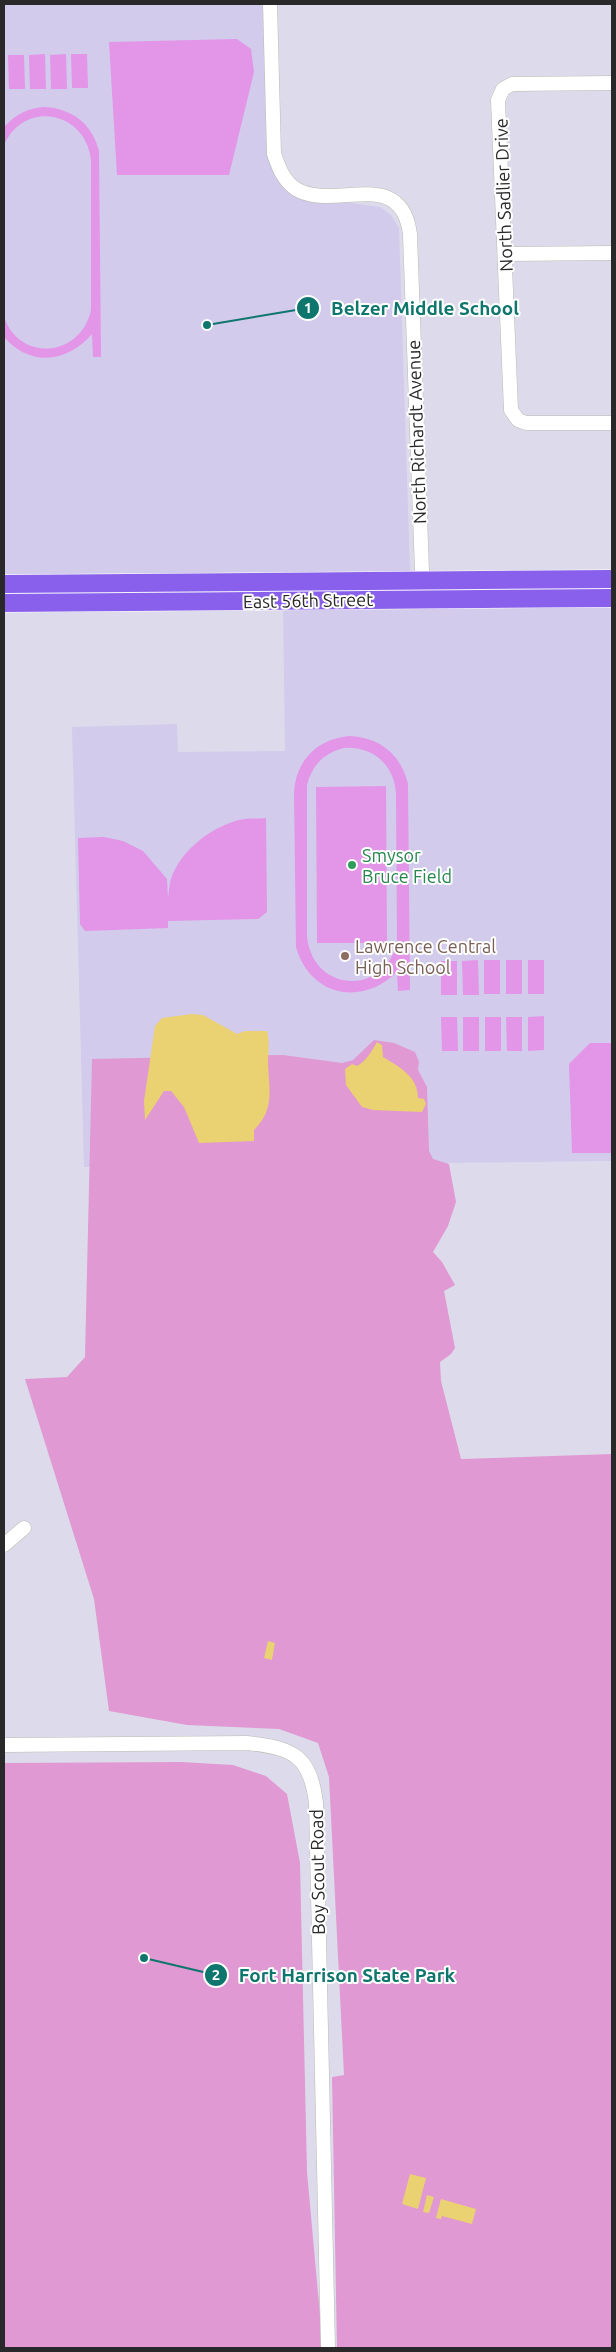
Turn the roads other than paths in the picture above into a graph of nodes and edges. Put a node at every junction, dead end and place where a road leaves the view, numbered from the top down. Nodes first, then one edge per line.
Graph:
1 (270, 4) edge
2 (612, 83) edge
3 (612, 253) edge
4 (505, 254) junction
5 (612, 423) edge
6 (612, 579) edge
7 (420, 581) junction
8 (109, 583) junction
9 (4, 584) edge
10 (612, 598) edge
11 (423, 600) junction
12 (110, 602) junction
13 (4, 603) edge
14 (24, 1528) dead end
15 (4, 1545) edge
16 (4, 1745) edge
17 (328, 2348) edge

1 - 7 street, North Richardt Avenue
2 - 4 street, North Sadlier Drive
3 - 4 street
4 - 5 street, North Sadlier Drive
6 - 7 main road, East 56th Street
7 - 8 main road, East 56th Street
7 - 11 street, North Richardt Avenue
8 - 9 main road, East 56th Street
8 - 12 street
10 - 11 main road, East 56th Street
11 - 12 main road, East 56th Street
12 - 13 main road, East 56th Street
14 - 15 street
16 - 17 street, Boy Scout Road

